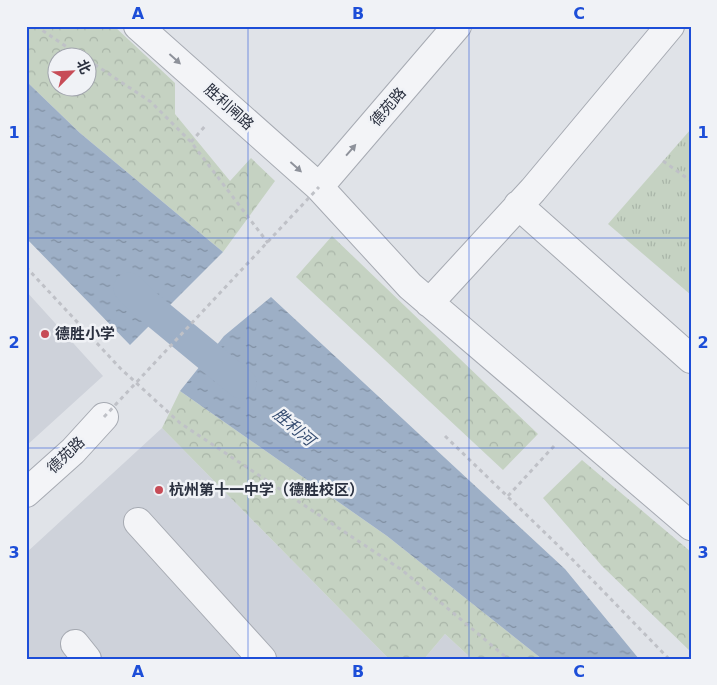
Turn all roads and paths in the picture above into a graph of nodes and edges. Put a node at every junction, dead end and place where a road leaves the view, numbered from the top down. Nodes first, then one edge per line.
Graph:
1 (36, 26) edge
2 (138, 26) edge
3 (457, 26) edge
4 (670, 26) edge
5 (68, 48) edge
6 (98, 67) edge
7 (663, 160) dead end
8 (691, 181) edge
9 (319, 187) junction
10 (518, 205) junction
11 (268, 243) junction
12 (26, 267) edge
13 (429, 303) junction
14 (691, 359) edge
15 (104, 417) joint
16 (573, 426) junction
17 (445, 436) dead end
18 (26, 493) edge
19 (508, 496) junction
20 (138, 522) dead end
21 (691, 526) edge
22 (262, 659) edge
23 (508, 659) edge
24 (669, 659) edge

1 - 5 path
2 -> 9 street, 胜利闸路
9 -> 3 street, 德苑路
4 - 10 street
6 - 11 path
7 - 8 path
9 - 11 path, bridge
9 - 13 street, 胜利闸路
10 - 13 street
10 - 14 street
11 - 15 path, bridge
12 - 23 path
13 - 16 street, 胜利闸路
15 - 18 street, 德苑路
16 - 19 path
16 - 21 street, 胜利闸路
17 - 19 path
19 - 24 path
20 - 22 street

